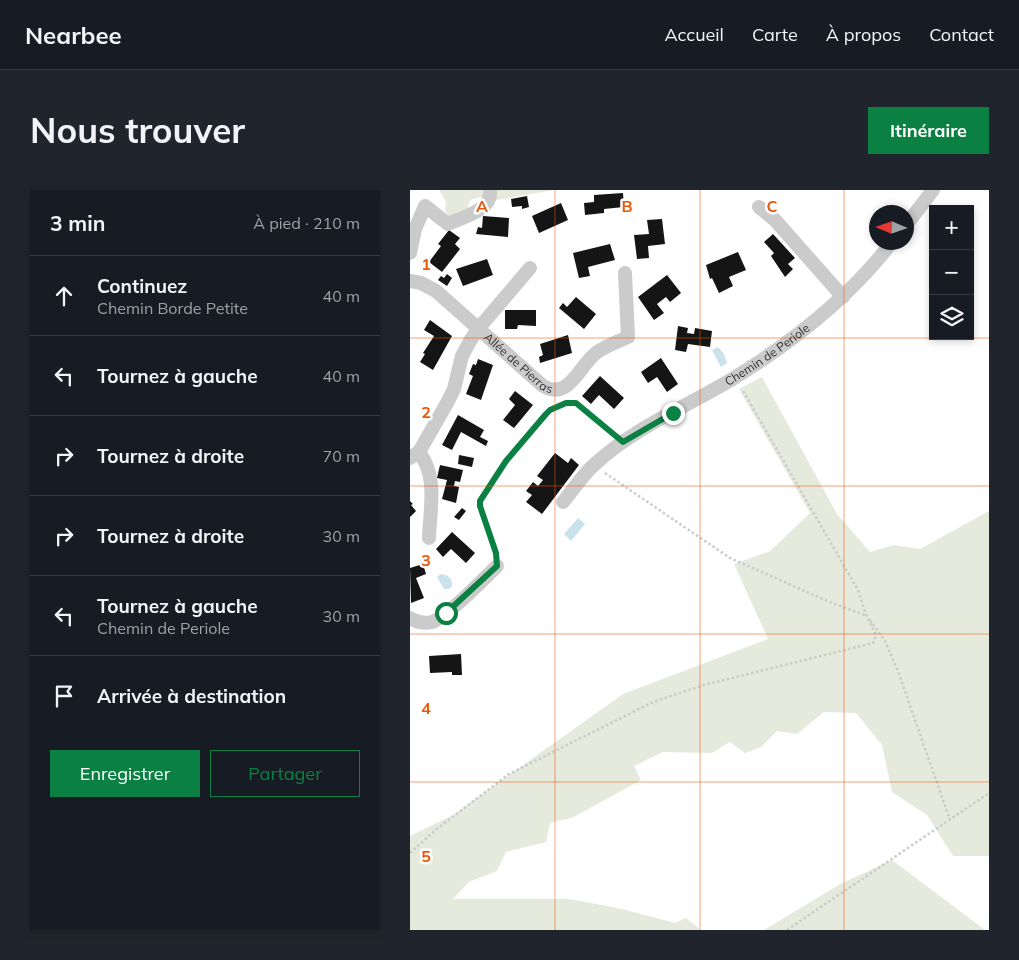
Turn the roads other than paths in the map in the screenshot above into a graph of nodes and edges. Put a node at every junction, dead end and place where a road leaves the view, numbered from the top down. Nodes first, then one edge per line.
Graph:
1 (490, 190) edge
2 (933, 190) edge
3 (760, 207) dead end
4 (914, 214) edge
5 (886, 250) edge
6 (410, 253) edge
7 (530, 268) dead end
8 (625, 273) dead end
9 (410, 280) edge
10 (843, 297) junction
11 (478, 328) junction
12 (414, 455) edge
13 (564, 502) dead end
14 (429, 538) dead end
15 (497, 566) road end
16 (410, 618) edge

1 - 6 street
2 - 4 street
3 - 10 street
5 - 10 street, Chemin de Periole
7 - 11 street, Allée de Pierras
8 - 11 street, Allée de Pierras
9 - 11 street, Allée de Pierras
10 - 13 street, Chemin de Periole
11 - 12 street, Allée de Pierras
12 - 14 street, Allée de Pierras
15 - 16 street

